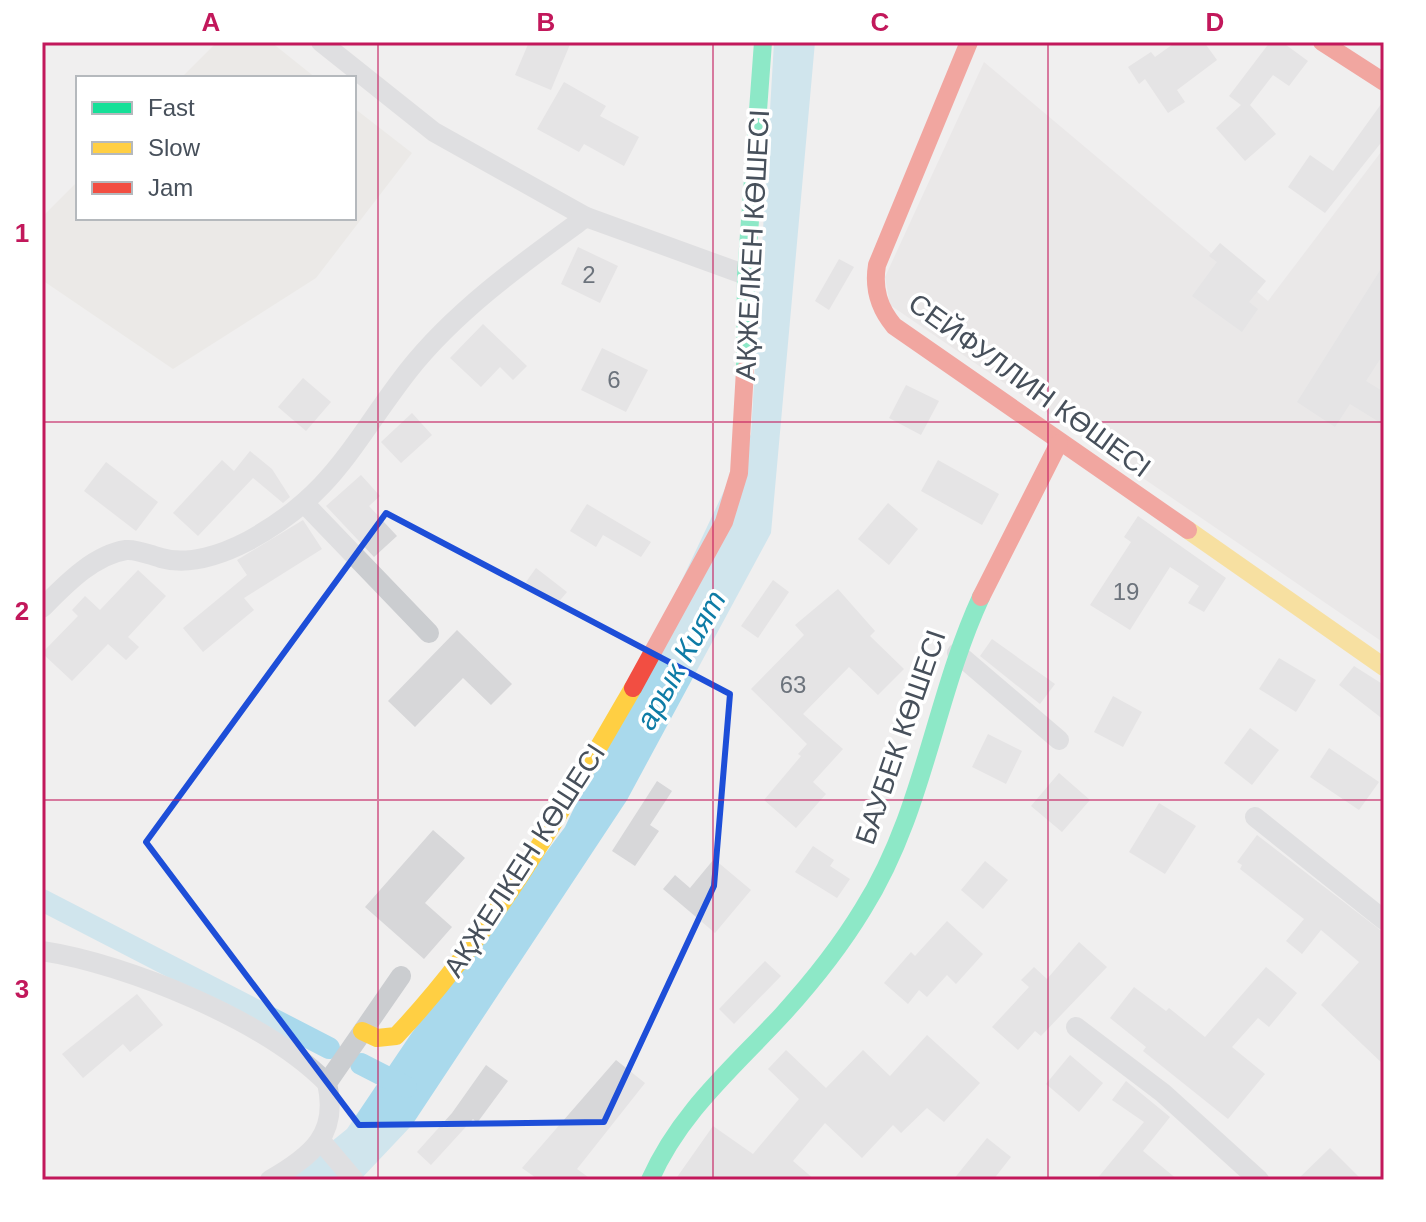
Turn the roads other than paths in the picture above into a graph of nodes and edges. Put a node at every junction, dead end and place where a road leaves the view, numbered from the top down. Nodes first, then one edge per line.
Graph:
1 (321, 42) edge
2 (763, 42) edge
3 (969, 42) edge
4 (1322, 42) edge
5 (1384, 82) edge
6 (586, 217) junction
7 (746, 275) junction
8 (1059, 443) junction
9 (304, 503) junction
10 (42, 608) edge
11 (429, 633) dead end
12 (957, 653) junction
13 (1384, 667) edge
14 (1059, 740) dead end
15 (1255, 817) dead end
16 (1384, 920) edge
17 (42, 951) edge
18 (401, 976) dead end
19 (1076, 1027) dead end
20 (362, 1031) junction
21 (327, 1083) junction
22 (323, 1142) junction
23 (270, 1180) edge
24 (354, 1180) edge
25 (650, 1180) edge
26 (1259, 1180) edge

1 - 6 street
2 - 7 street, АҚЖЕЛКЕН КӨШЕСІ
3 - 8 street, СЕЙФУЛЛИН КӨШЕСІ
4 - 5 street
6 - 7 street
6 - 9 street
7 - 20 street, АҚЖЕЛКЕН КӨШЕСІ
8 - 12 street, БАУБЕК КӨШЕСІ
8 - 13 street, СЕЙФУЛЛИН КӨШЕСІ
9 - 10 street
9 - 11 street
12 - 14 street
12 - 25 street, БАУБЕК КӨШЕСІ
15 - 16 street
17 - 21 street
18 - 20 street
19 - 26 street
20 - 21 street
21 - 22 street
22 - 23 street
22 - 24 street

